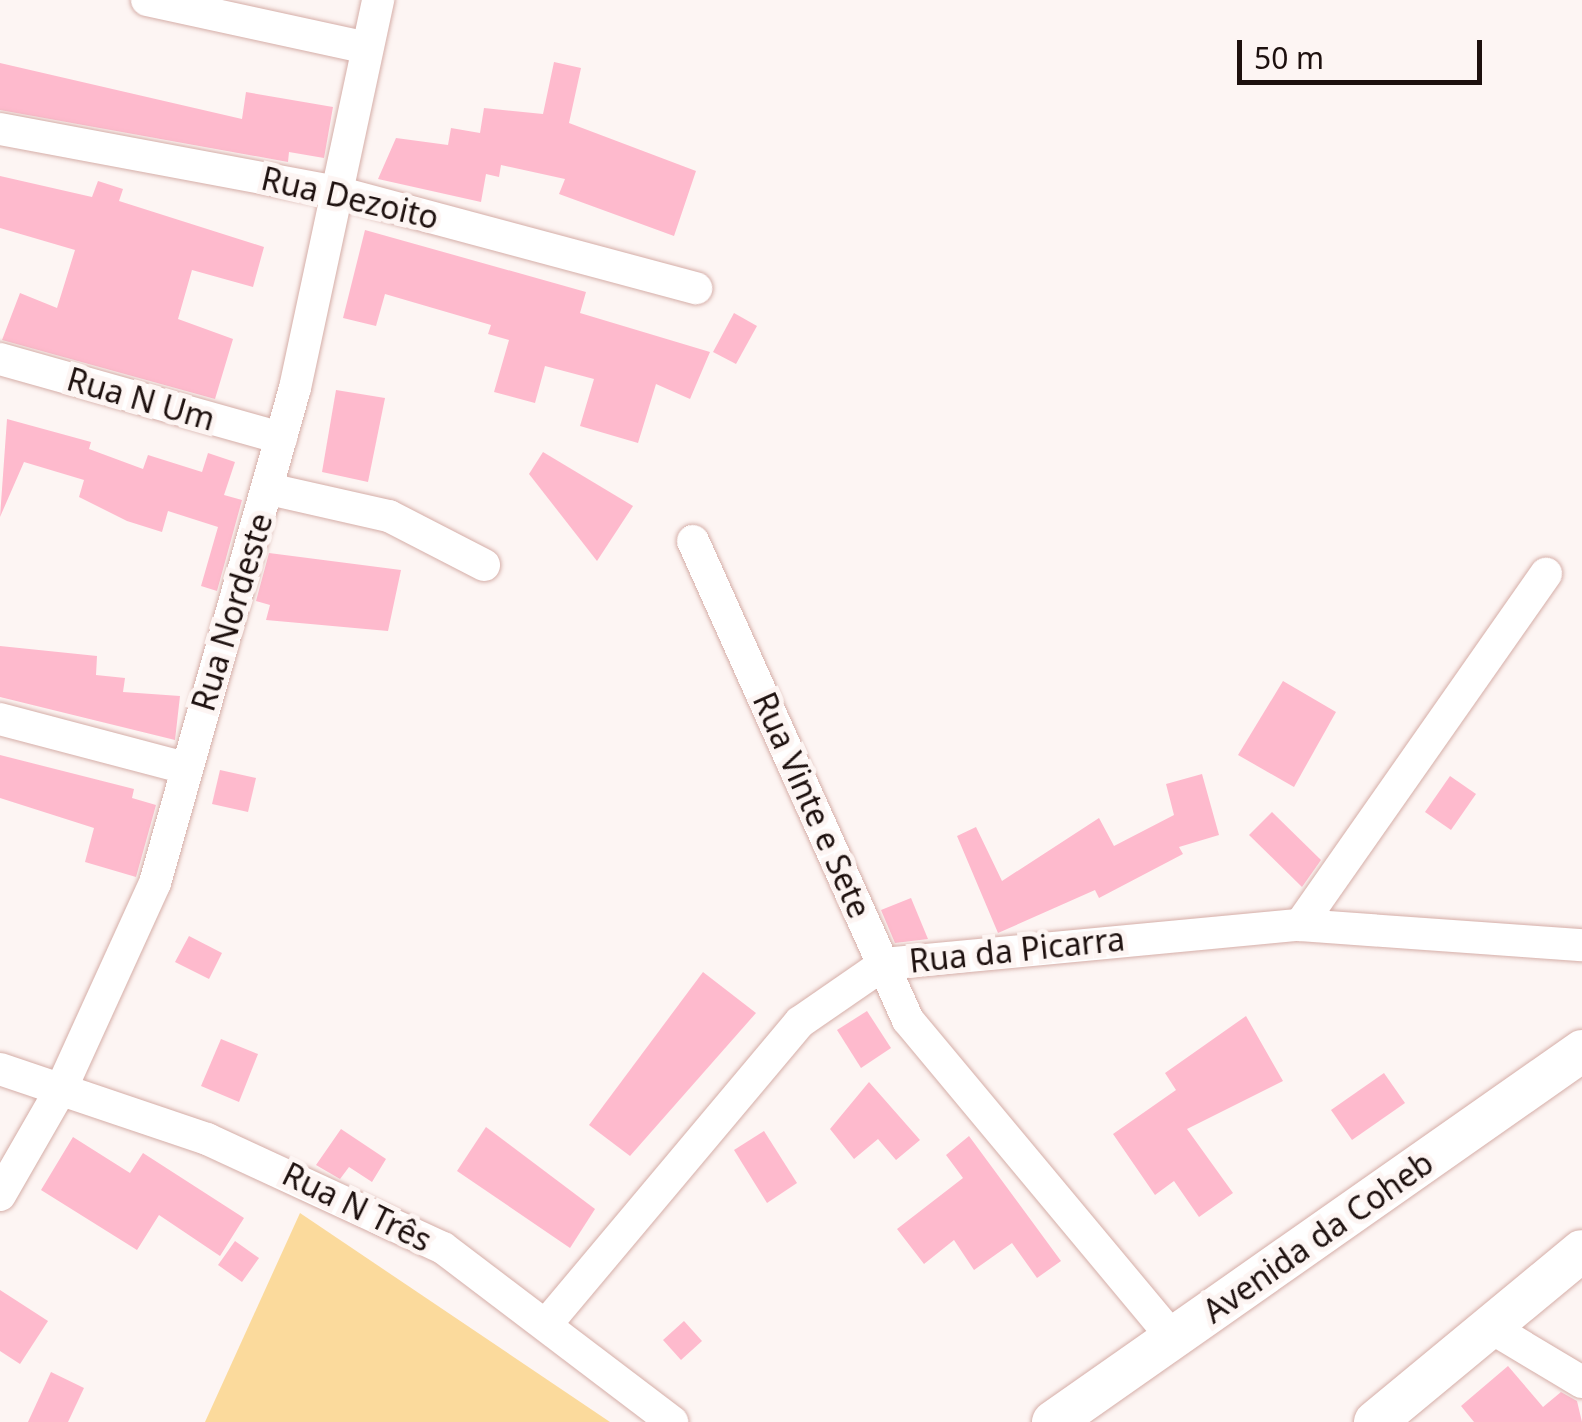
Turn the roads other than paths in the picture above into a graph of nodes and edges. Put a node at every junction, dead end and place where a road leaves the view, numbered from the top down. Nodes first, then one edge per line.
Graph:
1 (147, 0) edge
2 (378, 0) edge
3 (362, 47) junction
4 (0, 129) edge
5 (337, 192) junction
6 (696, 288) dead end
7 (0, 359) edge
8 (281, 438) junction
9 (268, 488) junction
10 (693, 541) dead end
11 (484, 565) dead end
12 (1546, 574) dead end
13 (0, 719) edge
14 (185, 768) junction
15 (1300, 926) junction
16 (1582, 945) edge
17 (884, 964) junction
18 (1582, 1051) edge
19 (0, 1068) edge
20 (62, 1087) junction
21 (0, 1195) edge
22 (1582, 1250) edge
23 (549, 1321) junction
24 (1490, 1327) junction
25 (1173, 1338) junction
26 (1582, 1382) edge
27 (672, 1422) edge
28 (1053, 1422) edge
29 (1375, 1422) edge

1 - 3 street
2 - 3 street, Rua Nordeste
3 - 5 street, Rua Nordeste
4 - 5 street, Rua Dezoito
5 - 6 street, Rua Dezoito
5 - 8 street, Rua Nordeste
7 - 8 street, Rua N Um
8 - 9 street, Rua Nordeste
9 - 11 street
9 - 14 street, Rua Nordeste
10 - 17 street, Rua Vinte e Sete
12 - 15 street
13 - 14 street
14 - 20 street, Rua Nordeste
15 - 16 street, Rua da Picarra
15 - 17 street, Rua da Picarra
17 - 23 street, Rua da Picarra
17 - 25 street, Rua Vinte e Sete
18 - 25 main road, Avenida da Coheb
19 - 20 street, Rua N Três
20 - 21 street, Rua Nordeste
20 - 23 street, Rua N Três
22 - 24 main road
23 - 27 street, Rua N Três
24 - 26 street
24 - 29 main road
25 - 28 main road, Avenida da Coheb

